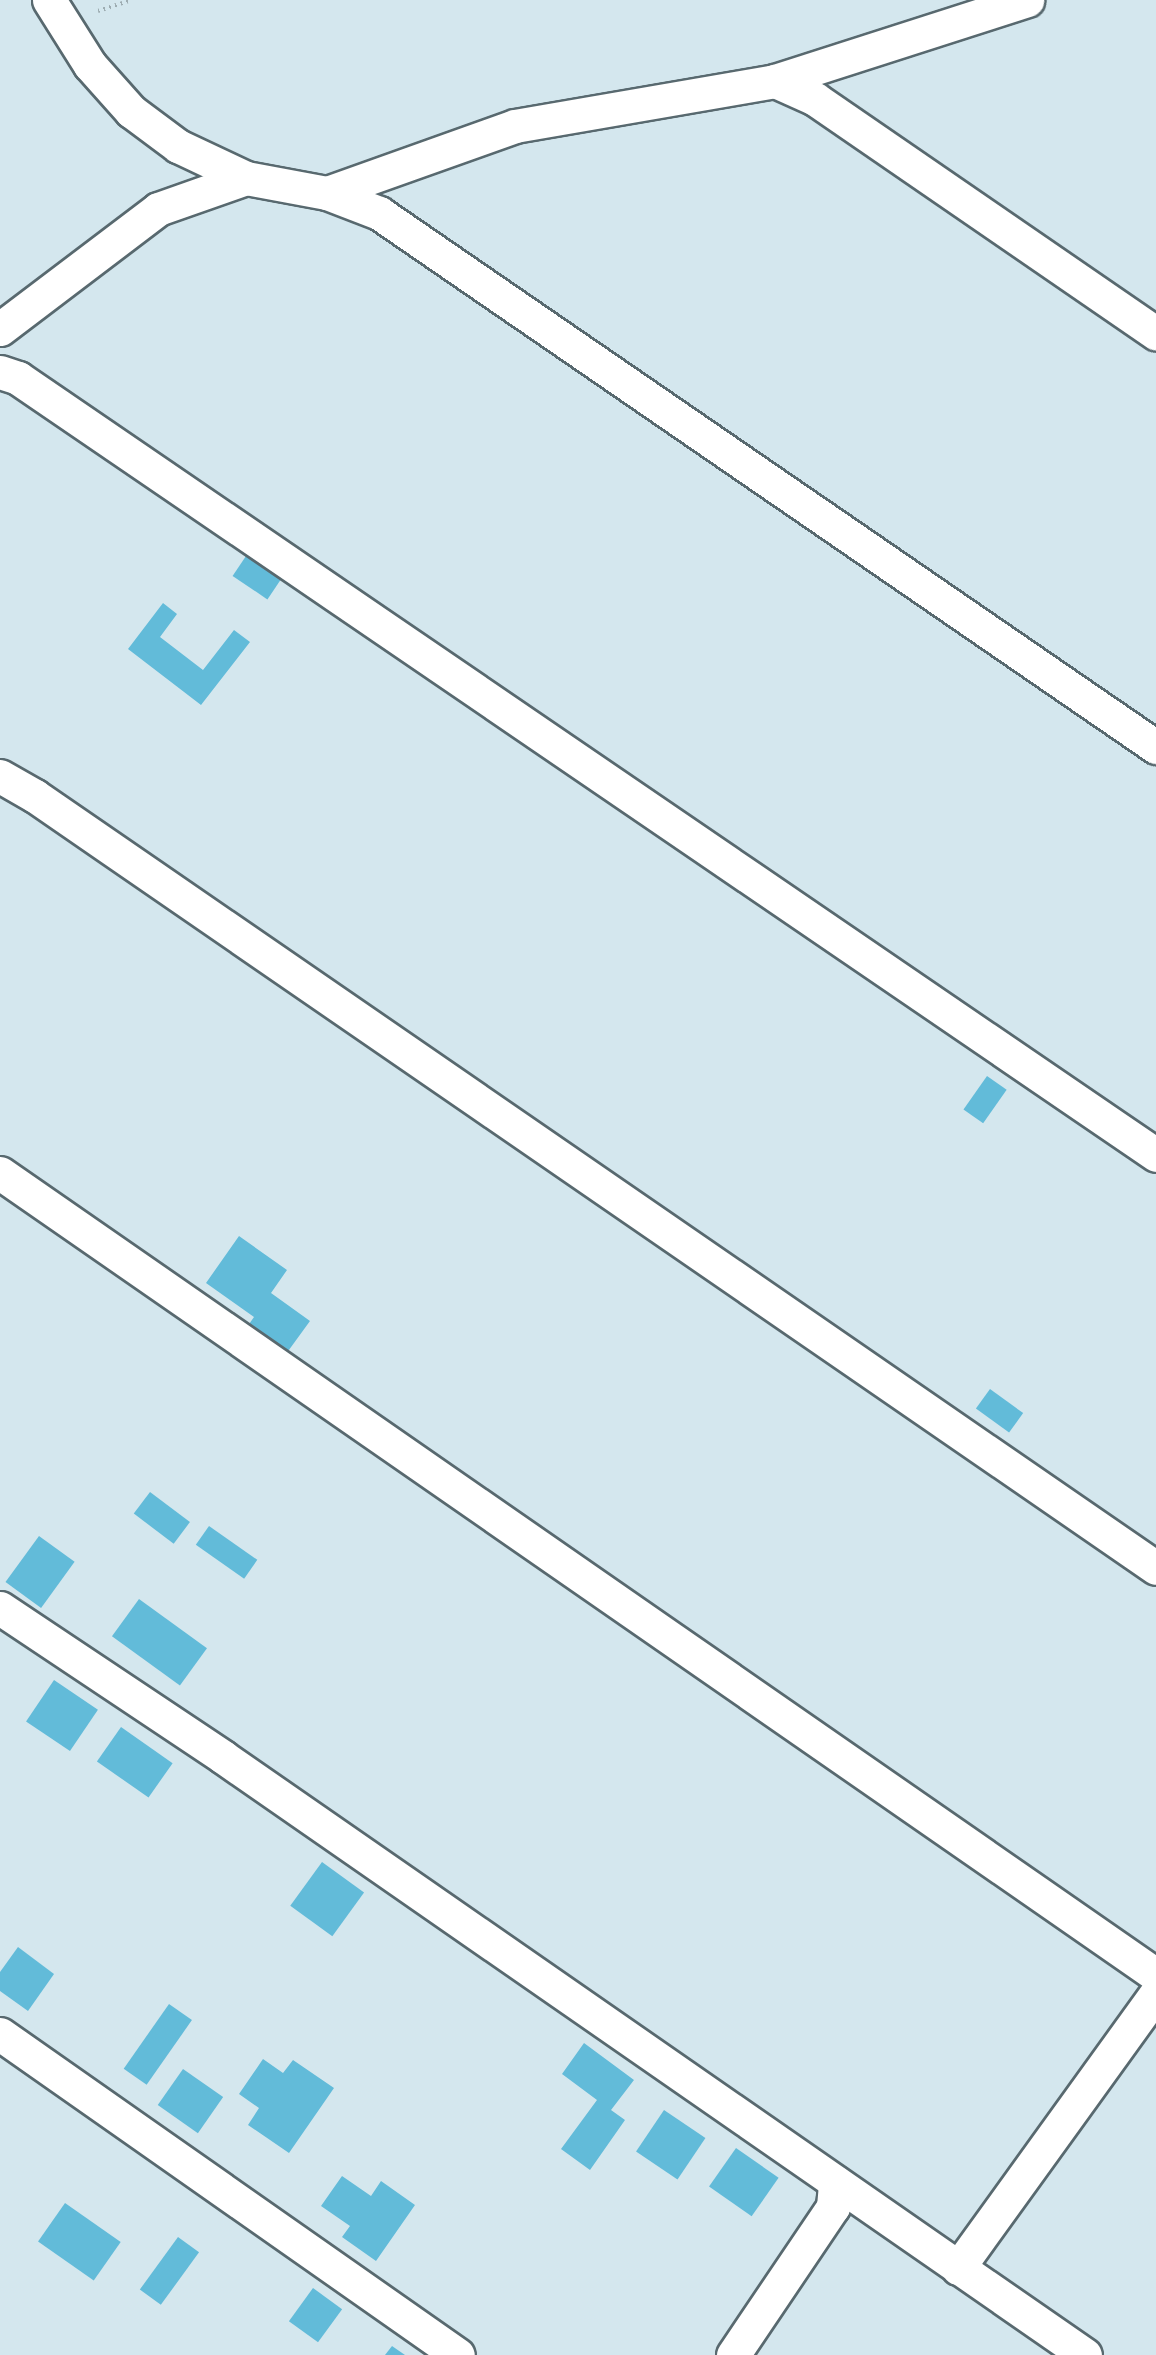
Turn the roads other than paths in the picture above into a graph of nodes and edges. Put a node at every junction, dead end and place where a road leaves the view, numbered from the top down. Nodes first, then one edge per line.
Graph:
1 (49, 0) edge
2 (1027, 0) edge
3 (775, 81) junction
4 (246, 178) junction
5 (327, 193) junction
6 (0, 328) edge
7 (1156, 333) edge
8 (0, 372) edge
9 (1156, 747) edge
10 (0, 776) edge
11 (1156, 1155) edge
12 (0, 1173) edge
13 (1156, 1568) edge
14 (0, 1608) edge
15 (1156, 1975) edge
16 (1156, 1993) edge
17 (0, 2034) edge
18 (835, 2182) junction
19 (958, 2268) junction
20 (458, 2355) edge
21 (733, 2355) edge
22 (1085, 2355) edge

1 - 4 street
2 - 3 street
3 - 5 street
3 - 7 street
4 - 5 street
4 - 6 street
5 - 9 street
8 - 11 street
10 - 13 street
12 - 15 street
14 - 18 street
16 - 19 street
17 - 20 street
18 - 19 street
18 - 21 street
19 - 22 street

